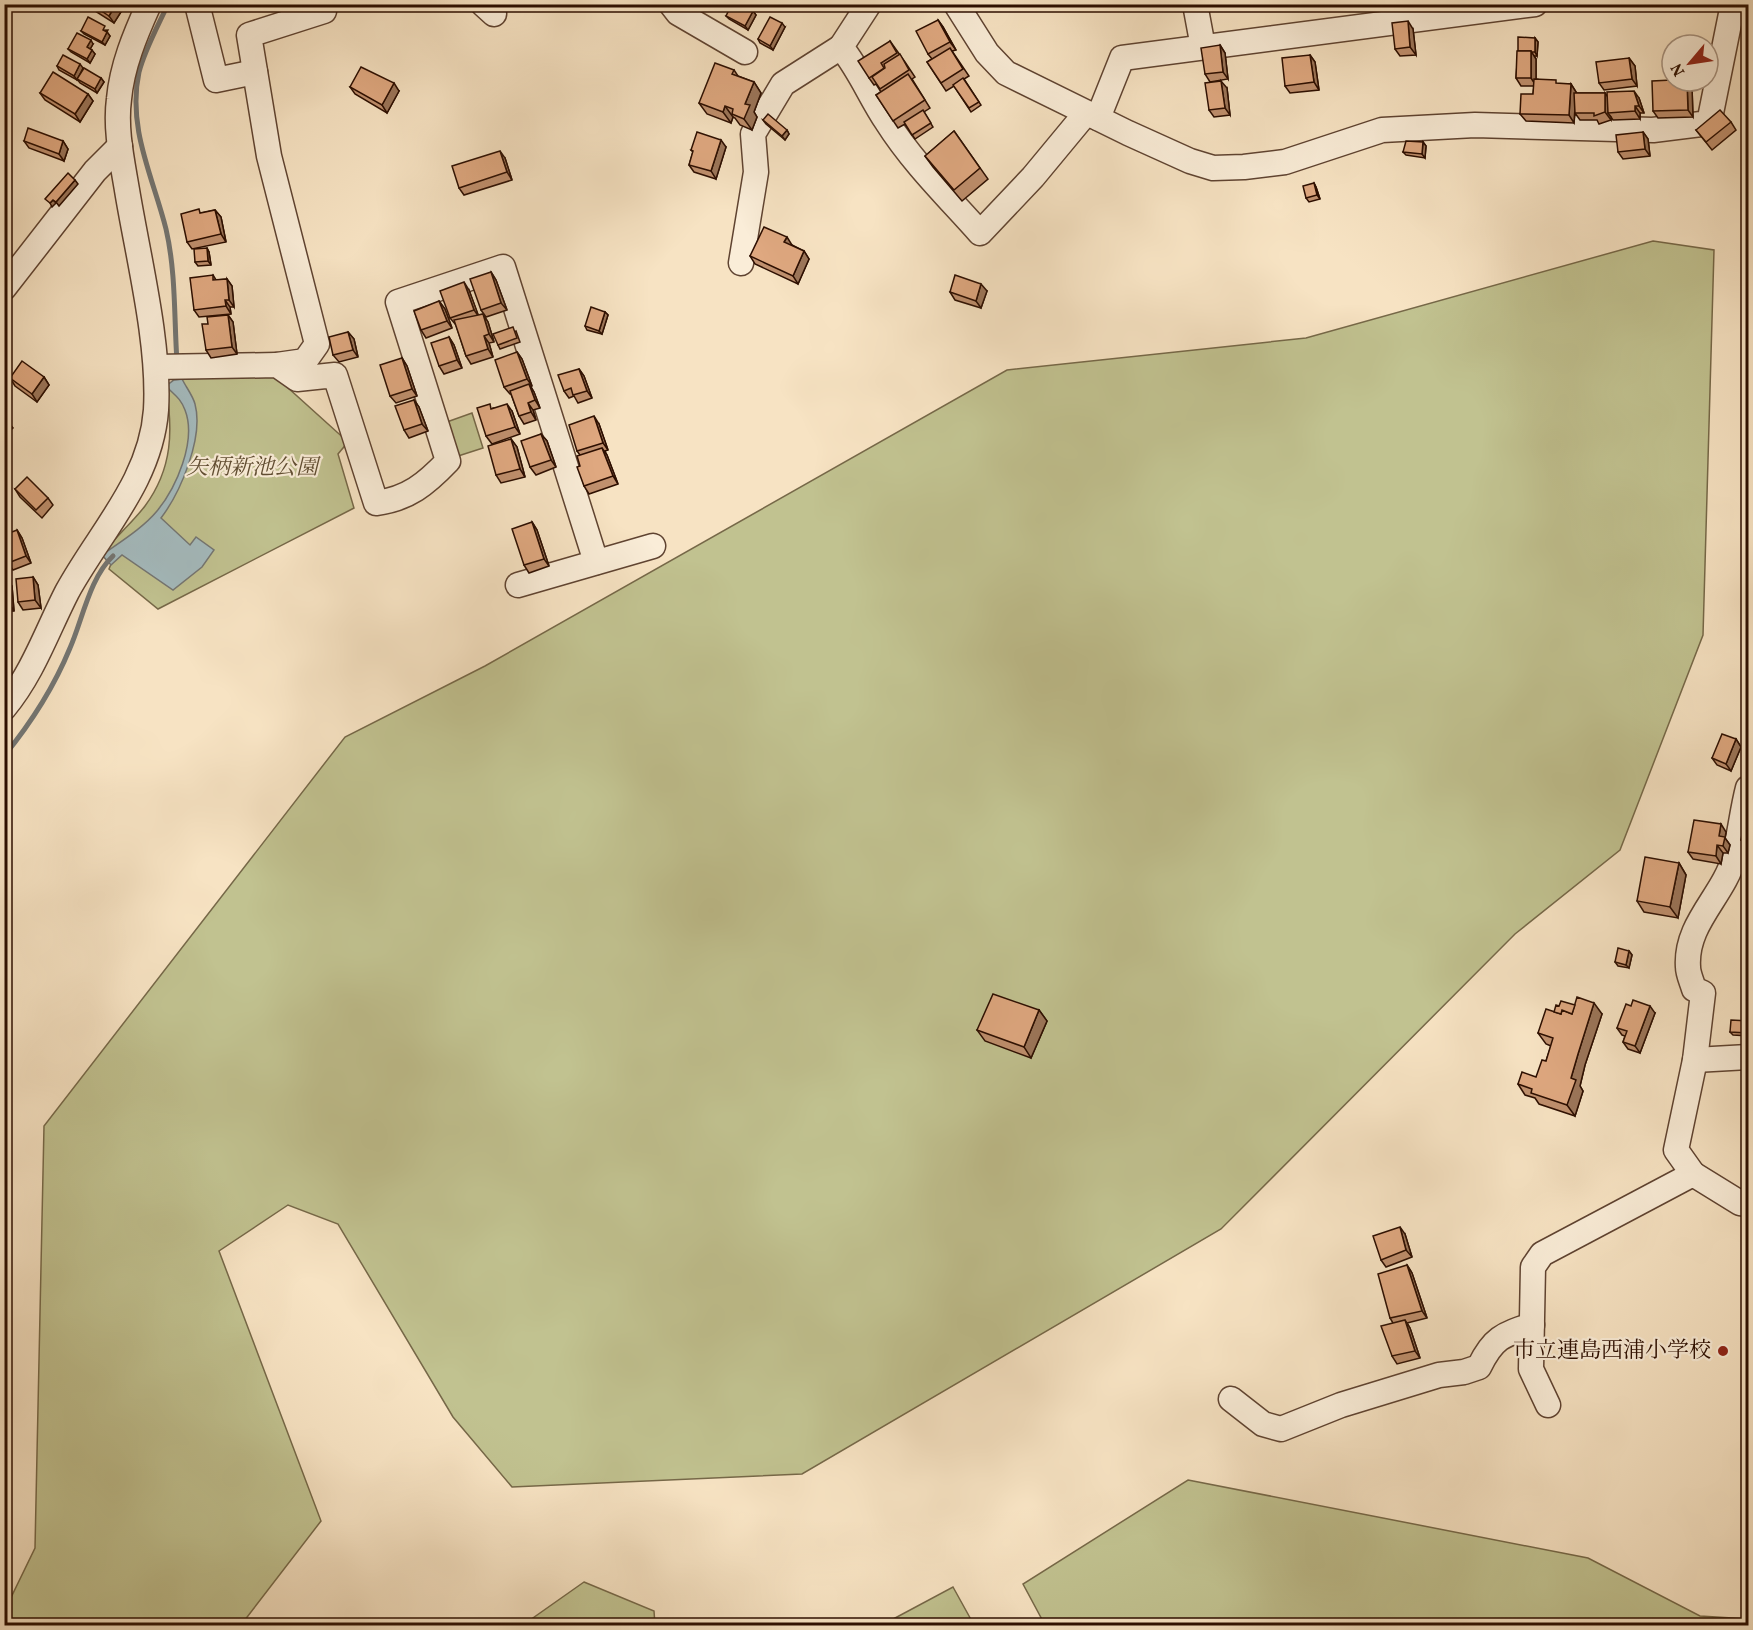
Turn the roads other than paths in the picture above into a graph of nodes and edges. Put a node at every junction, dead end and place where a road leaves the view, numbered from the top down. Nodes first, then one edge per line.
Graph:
1 (149, 4) edge
2 (197, 4) edge
3 (671, 4) edge
4 (869, 4) edge
5 (956, 4) edge
6 (1195, 4) edge
7 (1534, 4) edge
8 (1733, 4) edge
9 (324, 11) dead end
10 (841, 47) junction
11 (1203, 47) junction
12 (745, 52) dead end
13 (255, 72) junction
14 (1092, 116) junction
15 (120, 146) junction
16 (741, 263) dead end
17 (4, 288) edge
18 (277, 365) junction
19 (170, 367) junction
20 (653, 546) dead end
21 (596, 562) junction
22 (518, 585) dead end
23 (4, 708) edge
24 (1749, 788) edge
25 (1744, 823) edge
26 (1749, 1057) edge
27 (1695, 1060) junction
28 (1693, 1174) junction
29 (1749, 1204) edge
30 (1532, 1325) junction
31 (1231, 1399) dead end
32 (1548, 1405) dead end

1 - 15 street
2 - 13 street
3 - 12 street
4 - 10 street
5 - 14 street
6 - 11 street
7 - 11 street
8 - 14 street
9 - 13 street
10 - 14 street
10 - 16 street
11 - 14 street
13 - 18 street
15 - 17 street
15 - 19 street
18 - 19 street
18 - 21 street
19 - 23 street
20 - 21 street
21 - 22 street
24 - 25 street
25 - 27 street
26 - 27 street
27 - 28 street
28 - 29 street
28 - 30 street
30 - 31 street
30 - 32 street

